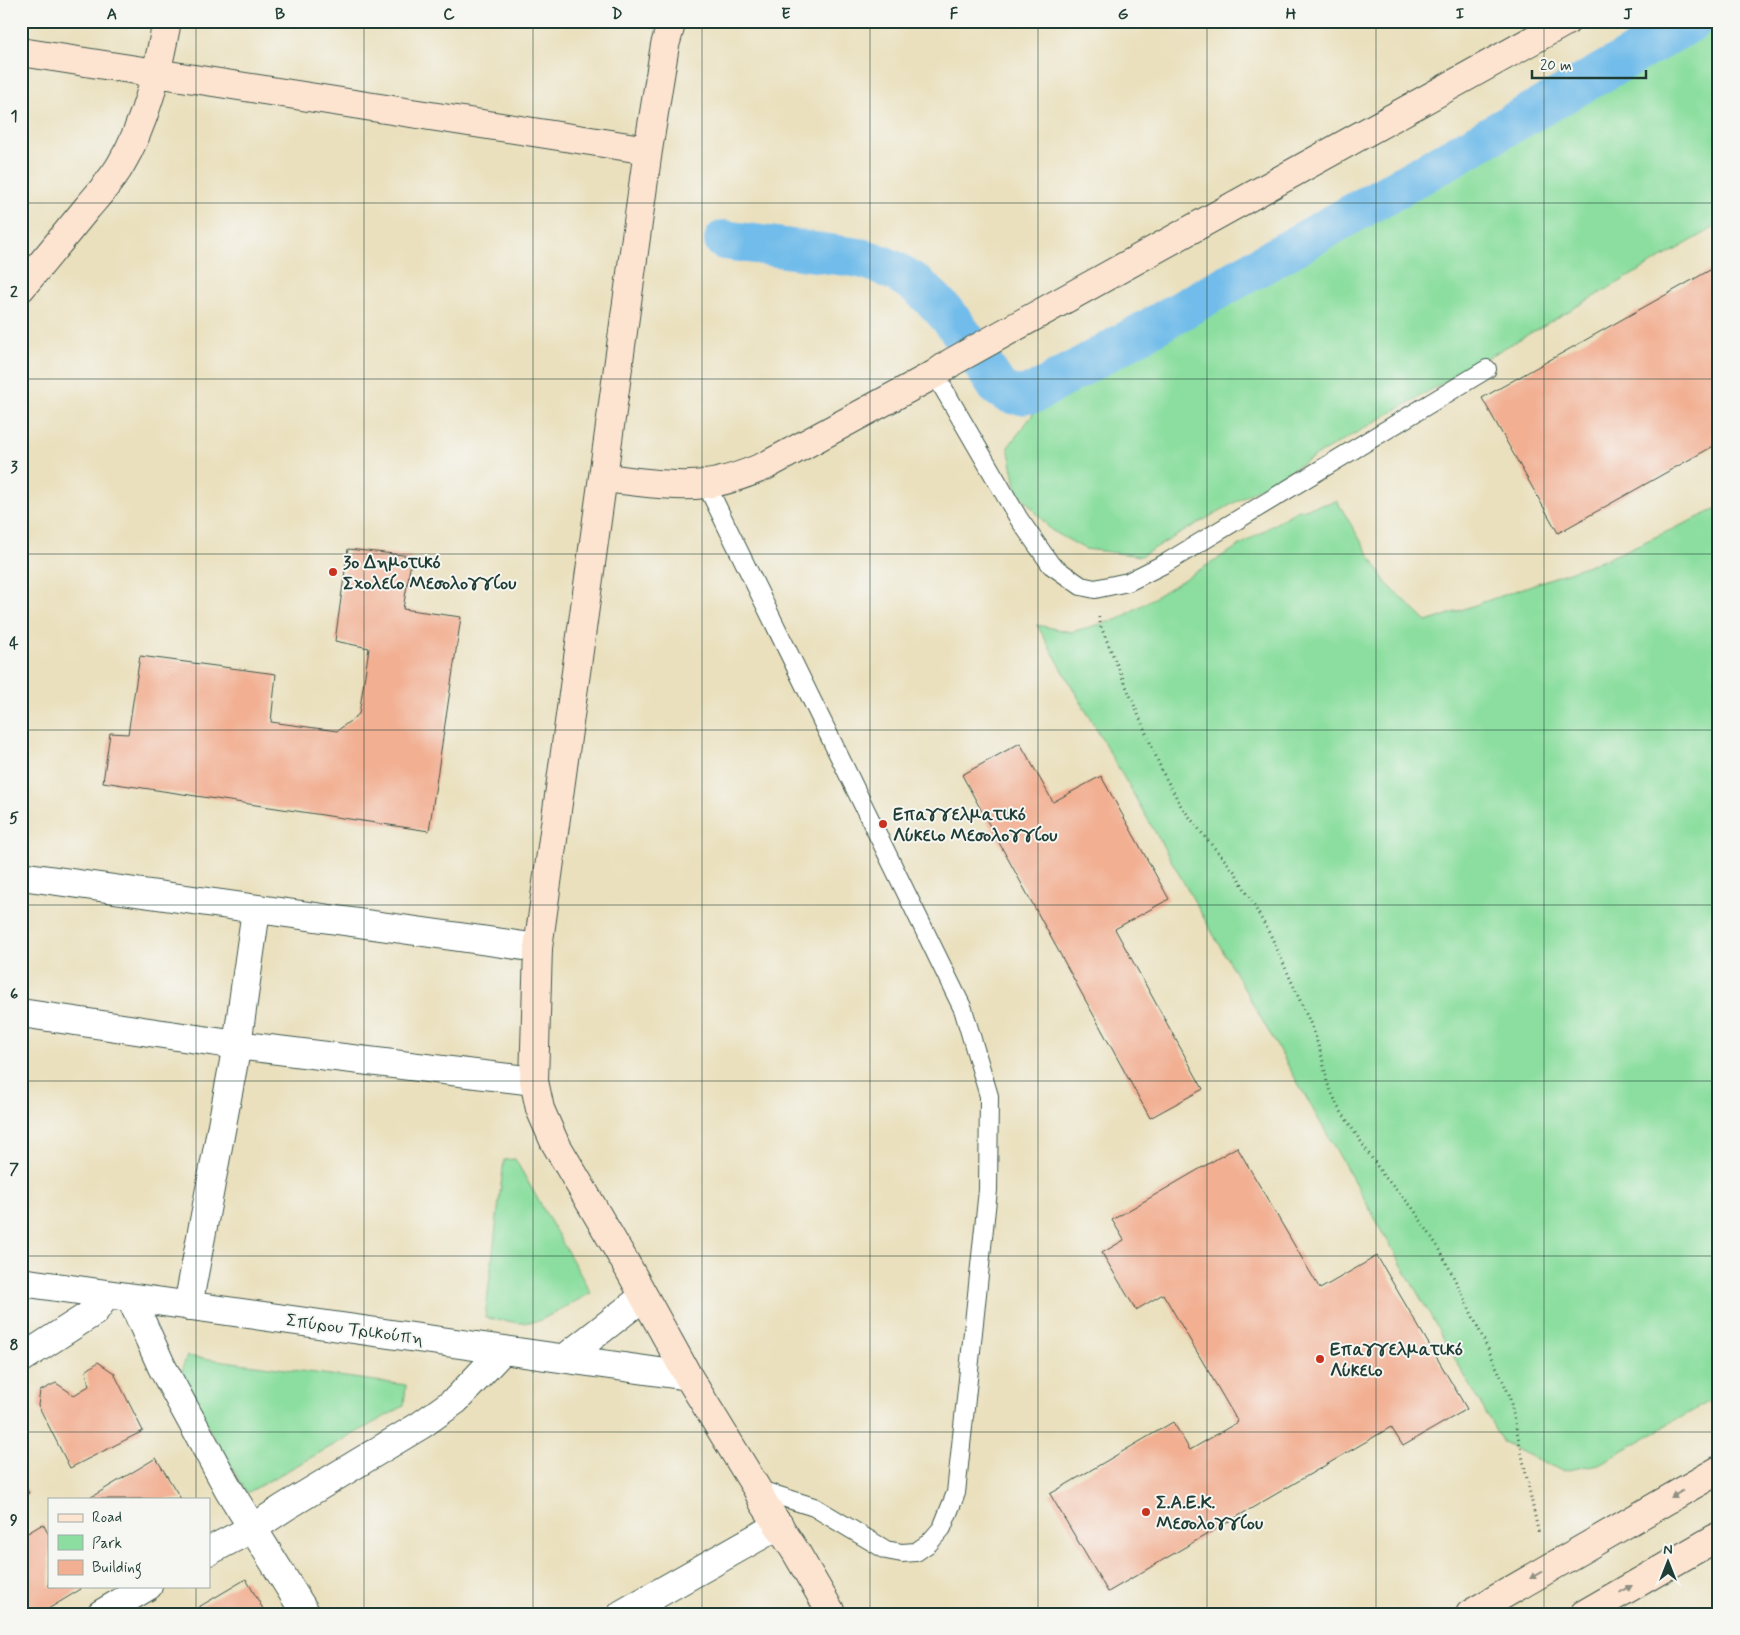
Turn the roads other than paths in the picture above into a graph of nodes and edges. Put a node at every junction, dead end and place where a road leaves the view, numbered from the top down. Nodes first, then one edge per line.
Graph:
1 (167, 21) edge
2 (672, 21) edge
3 (1566, 21) edge
4 (21, 52) edge
5 (156, 73) junction
6 (648, 150) junction
7 (21, 288) edge
8 (944, 368) junction
9 (1488, 369) dead end
10 (604, 478) junction
11 (706, 484) junction
12 (21, 876) edge
13 (256, 910) junction
14 (538, 948) junction
15 (21, 1013) edge
16 (237, 1045) junction
17 (534, 1081) junction
18 (21, 1282) edge
19 (119, 1296) junction
20 (644, 1297) junction
21 (188, 1306) junction
22 (503, 1350) junction
23 (565, 1358) junction
24 (21, 1359) edge
25 (688, 1376) junction
26 (1719, 1470) edge
27 (757, 1489) junction
28 (779, 1525) junction
29 (253, 1528) junction
30 (1719, 1536) edge
31 (210, 1550) edge
32 (145, 1588) edge
33 (101, 1614) edge
34 (306, 1614) edge
35 (622, 1614) edge
36 (832, 1614) edge
37 (1470, 1614) edge
38 (1584, 1614) edge

1 - 5 street
2 - 6 street
3 - 8 street
4 - 5 street
5 - 6 street
5 - 7 street
6 - 10 street
8 - 9 lane
8 - 11 street
10 - 11 street
10 - 14 street
11 - 27 lane
12 - 13 street
13 - 14 street
13 - 16 street
14 - 17 street
15 - 16 street
16 - 17 street
16 - 21 street
17 - 20 street
18 - 19 street, Σπύρου Τρικούπη
19 - 21 street, Σπύρου Τρικούπη
19 - 24 street
19 - 29 street
20 - 23 street
20 - 25 street
21 - 22 street, Σπύρου Τρικούπη
22 - 23 street, Σπύρου Τρικούπη
22 - 29 street
23 - 25 street, Σπύρου Τρικούπη
25 - 27 street
26 -> 37 street
27 - 28 street
28 - 35 street
28 - 36 street
29 - 31 street
29 - 34 street
38 -> 30 street
32 - 33 street

